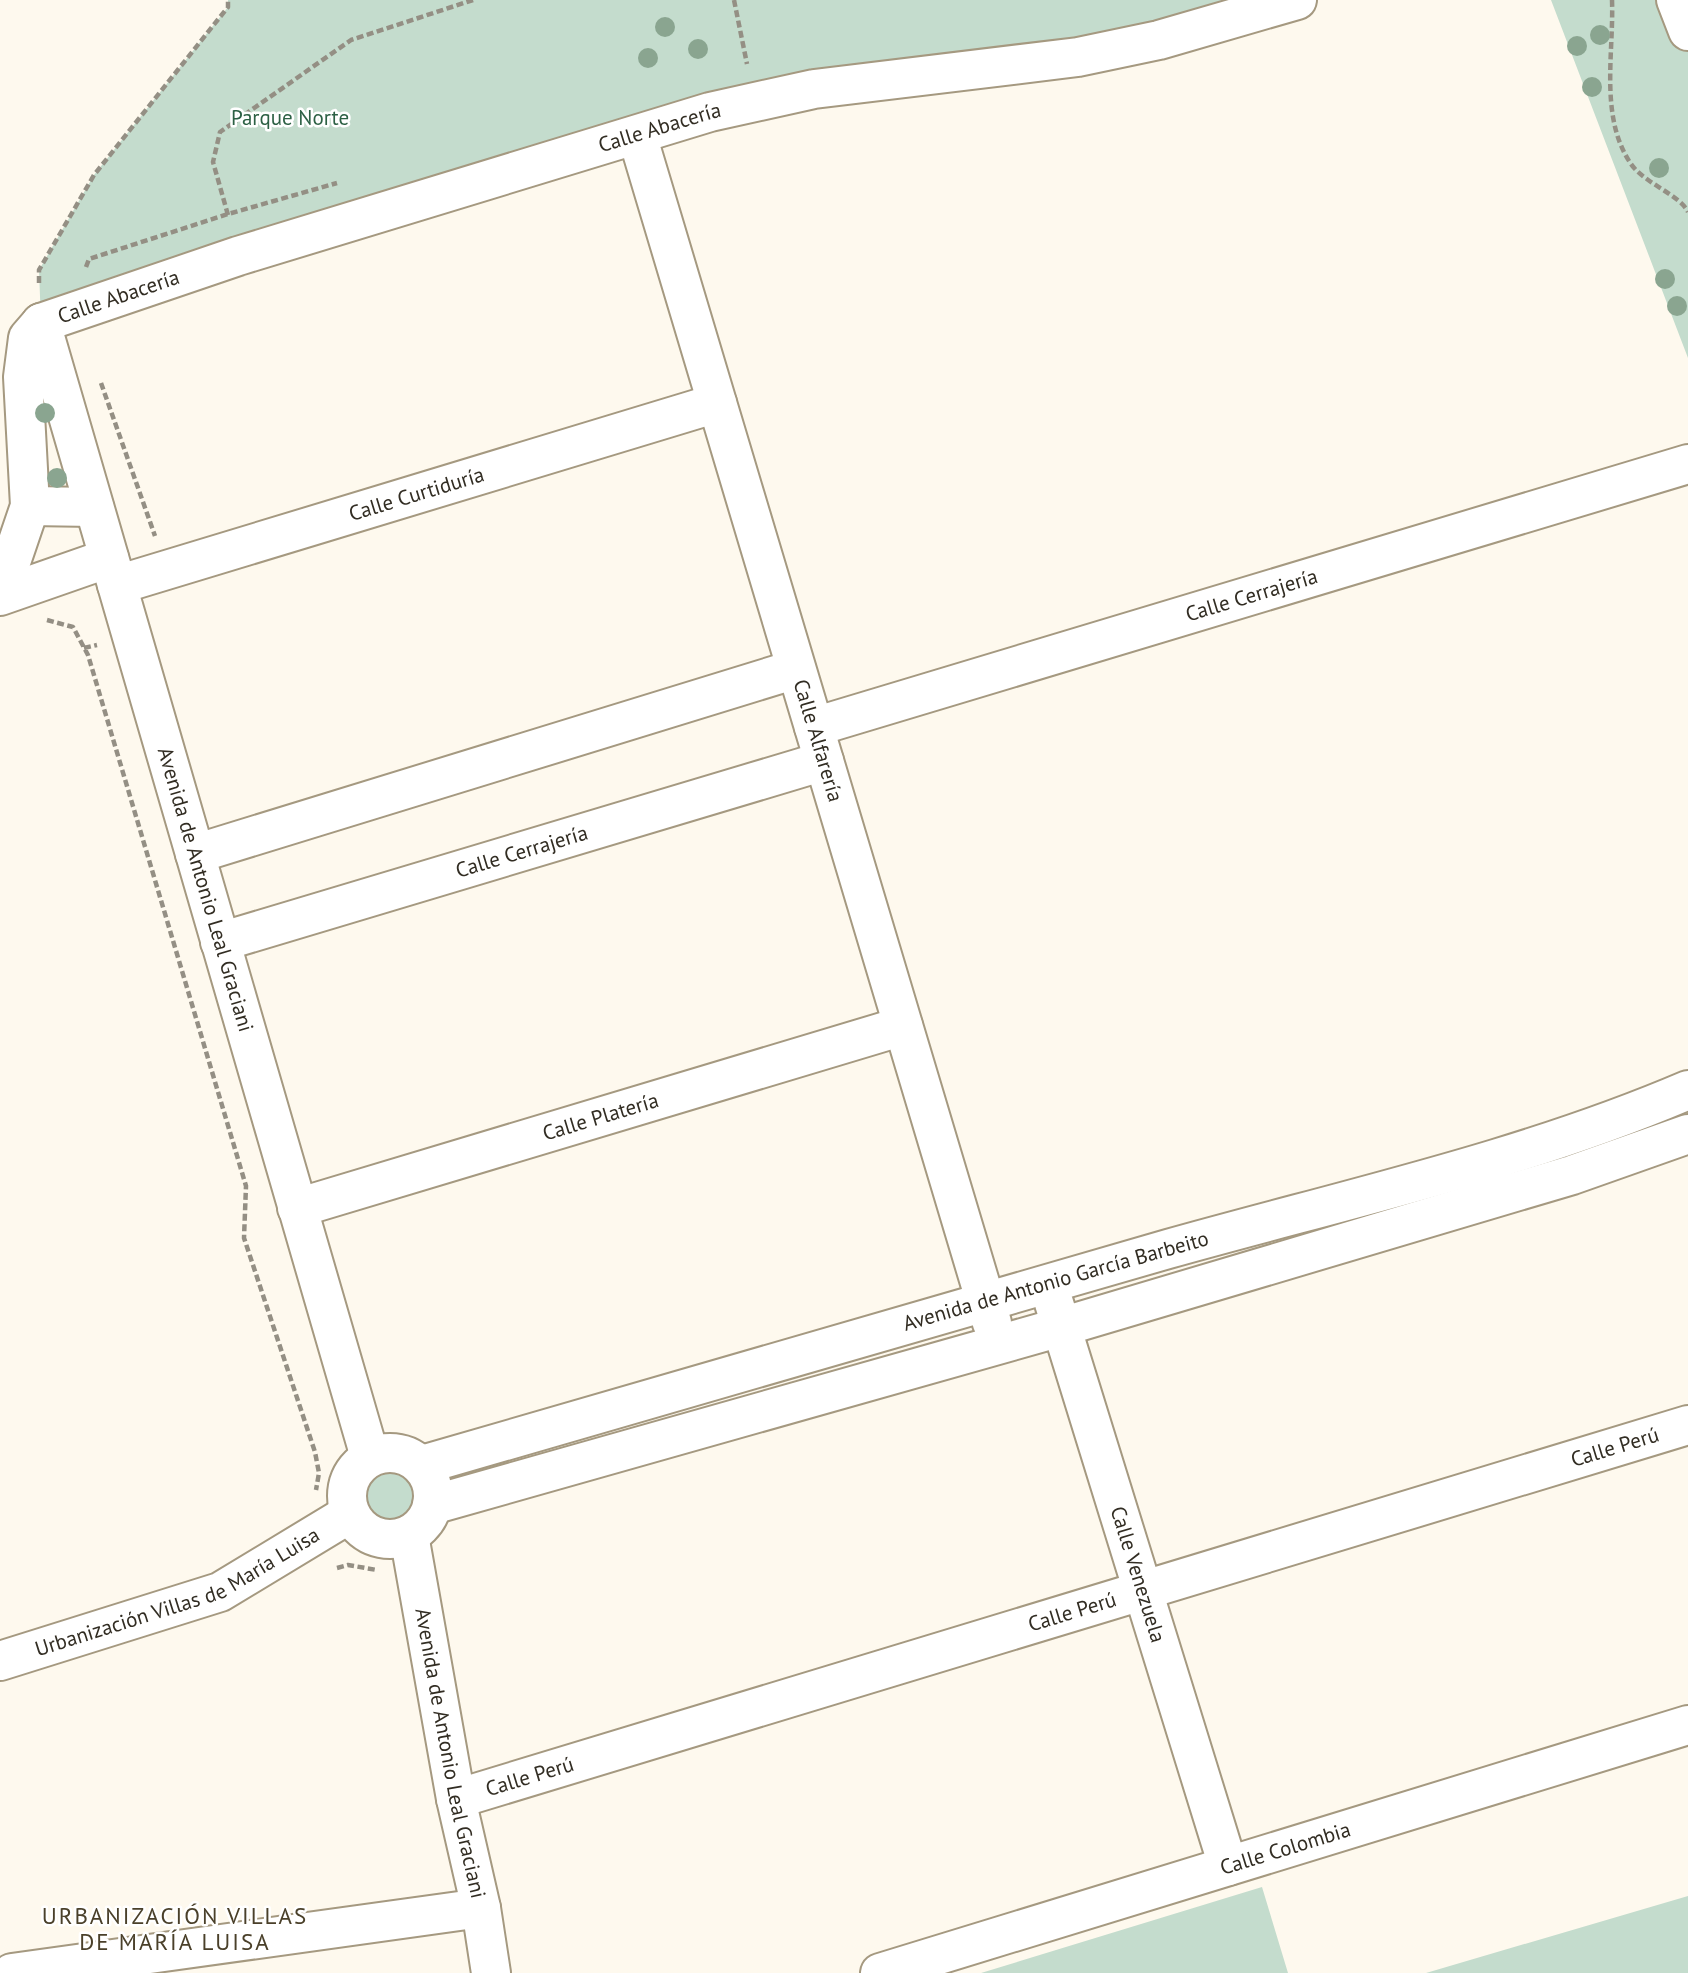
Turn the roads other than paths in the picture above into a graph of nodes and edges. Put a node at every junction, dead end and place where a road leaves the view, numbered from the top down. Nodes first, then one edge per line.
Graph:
1 (1297, 0) edge
2 (1676, 0) edge
3 (1688, 31) edge
4 (637, 135) junction
5 (41, 323) junction
6 (717, 402) junction
7 (1688, 464) edge
8 (30, 506) junction
9 (94, 507) junction
10 (113, 571) junction
11 (0, 577) edge
12 (0, 597) edge
13 (796, 669) junction
14 (819, 744) junction
15 (195, 853) junction
16 (220, 942) junction
17 (903, 1026) junction
18 (1688, 1090) edge
19 (1688, 1134) edge
20 (297, 1208) junction
21 (1048, 1282) junction
22 (985, 1300) junction
23 (1061, 1327) junction
24 (999, 1345) junction
25 (1688, 1425) edge
26 (370, 1457) junction
27 (422, 1465) junction
28 (432, 1505) junction
29 (349, 1514) junction
30 (409, 1535) junction
31 (1142, 1592) junction
32 (0, 1661) edge
33 (1688, 1725) edge
34 (456, 1799) junction
35 (1228, 1866) junction
36 (481, 1908) junction
37 (12, 1973) edge
38 (491, 1973) edge
39 (880, 1973) edge

1 - 4 street, Calle Abacería
2 - 3 street
4 - 5 street, Calle Abacería
4 - 6 street, Calle Alfarería
5 - 8 street
5 - 9 street, Avenida de Antonio Leal Graciani
6 - 10 street, Calle Curtiduría
6 - 13 street, Calle Alfarería
7 - 14 street, Calle Cerrajería
8 - 9 street
8 - 11 street
9 - 10 street, Avenida de Antonio Leal Graciani
10 - 12 street, Calle Curtiduría
10 - 15 street, Avenida de Antonio Leal Graciani
13 - 14 street, Calle Alfarería
13 - 15 street
14 - 16 street, Calle Cerrajería
14 - 17 street, Calle Alfarería
15 - 16 street, Avenida de Antonio Leal Graciani
16 - 20 street, Avenida de Antonio Leal Graciani
17 - 20 street, Calle Platería
17 - 22 street, Calle Alfarería
18 - 21 street, Avenida de Antonio García Barbeito
19 - 23 street, Avenida de Antonio García Barbeito
20 - 26 street, Avenida de Antonio Leal Graciani
21 - 22 street, Avenida de Antonio García Barbeito
21 - 23 street, Calle Venezuela
22 - 24 street, Calle Alfarería
22 - 27 street, Avenida de Antonio García Barbeito
23 - 24 street, Avenida de Antonio García Barbeito
23 - 31 street, Calle Venezuela
24 - 28 street, Avenida de Antonio García Barbeito
25 - 31 street, Calle Perú
26 - 27 street
26 - 29 street
27 - 28 street
28 - 30 street
29 - 30 street
29 - 32 street, Urbanización Villas de María Luisa
30 - 34 street, Avenida de Antonio Leal Graciani
31 - 34 street, Calle Perú
31 - 35 street, Calle Venezuela
33 - 35 street, Calle Colombia
34 - 36 street, Avenida de Antonio Leal Graciani
35 - 39 street, Calle Colombia
36 - 37 street
36 - 38 street, Avenida de Antonio Leal Graciani

